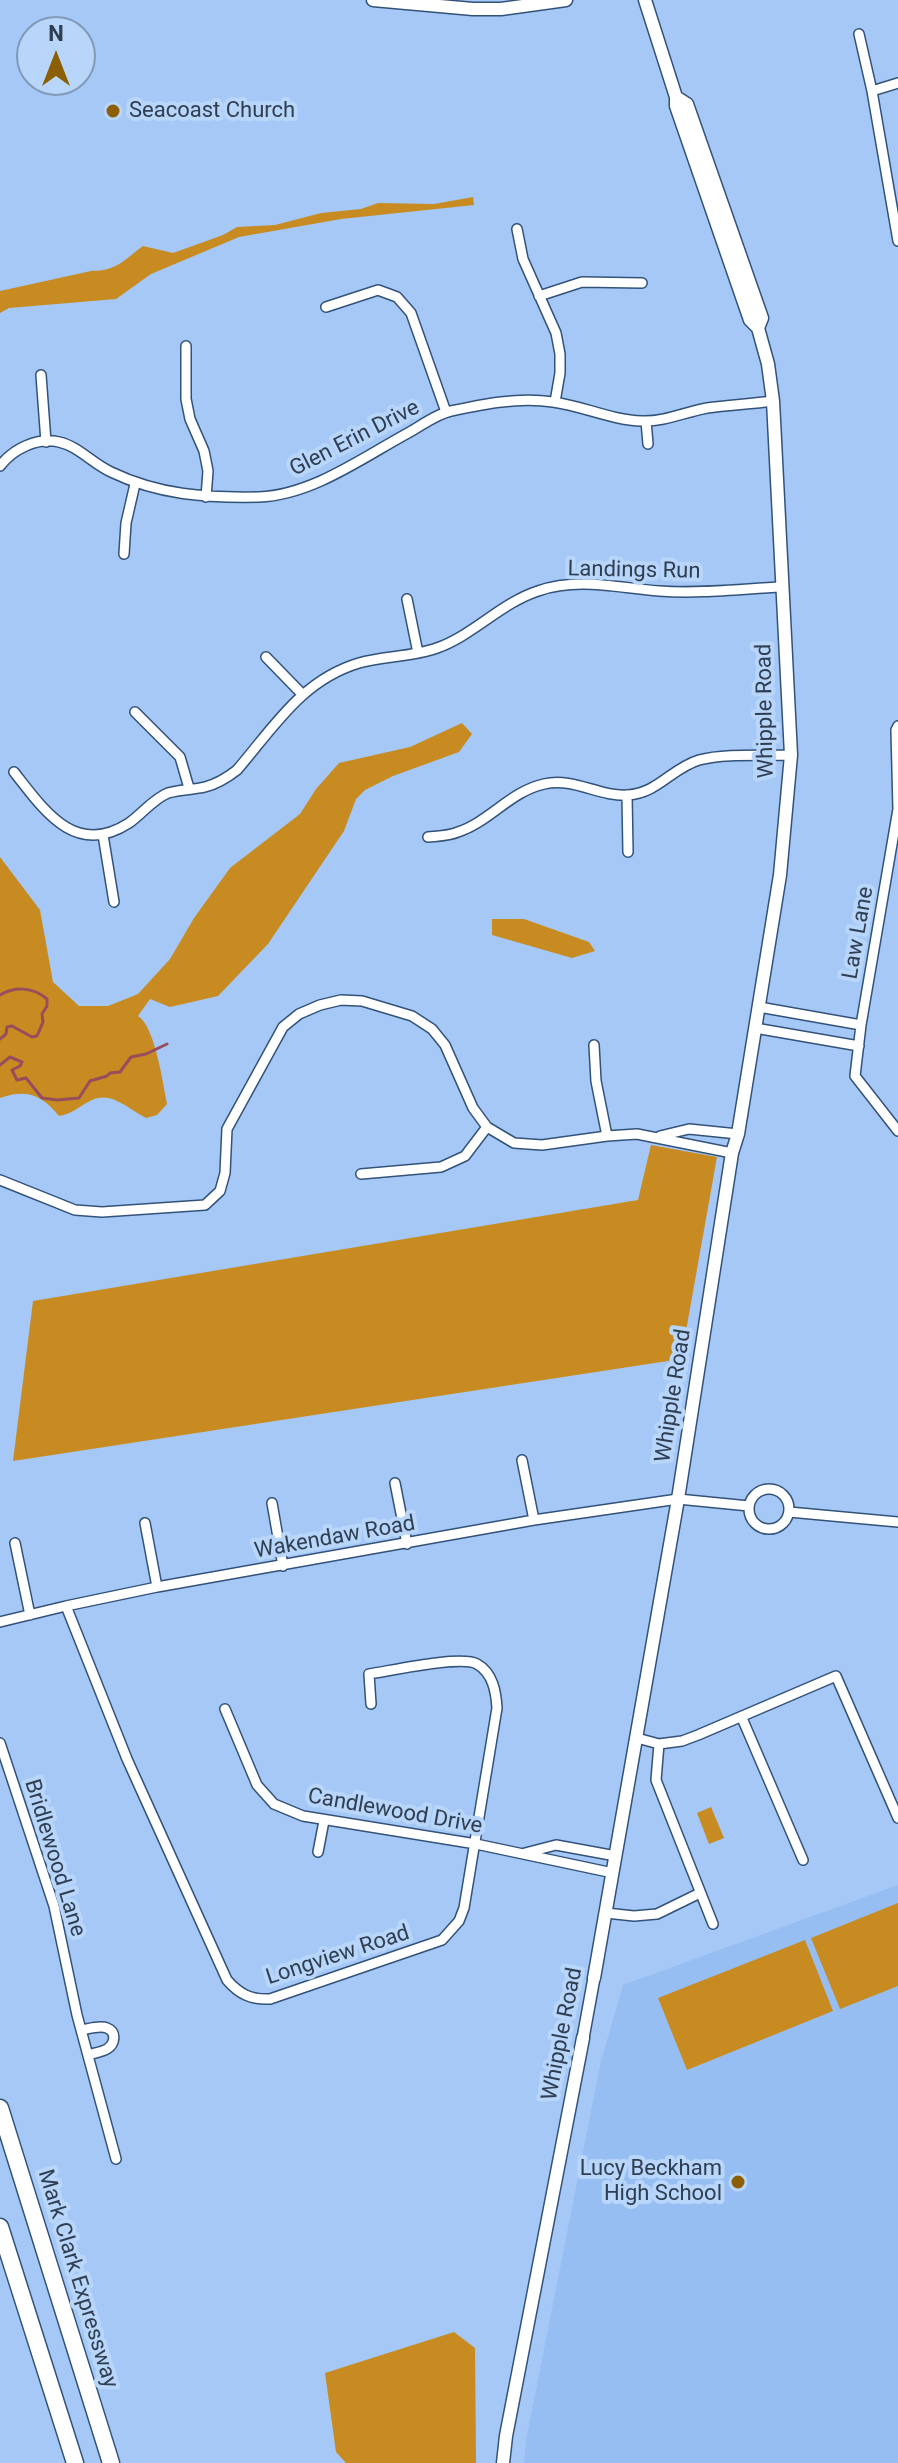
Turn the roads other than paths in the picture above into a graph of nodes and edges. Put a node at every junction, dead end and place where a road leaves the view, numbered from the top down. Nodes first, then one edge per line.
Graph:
1 (373, 0) edge
2 (564, 0) edge
3 (645, 0) edge
4 (859, 34) dead end
5 (898, 83) edge
6 (872, 91) junction
7 (517, 229) dead end
8 (898, 241) edge
9 (642, 283) dead end
10 (539, 296) junction
11 (326, 307) dead end
12 (186, 346) dead end
13 (41, 375) dead end
14 (773, 401) junction
15 (555, 402) junction
16 (446, 412) junction
17 (646, 421) junction
18 (46, 442) junction
19 (648, 444) dead end
20 (0, 466) edge
21 (135, 484) junction
22 (206, 497) junction
23 (124, 554) dead end
24 (781, 587) junction
25 (407, 599) dead end
26 (418, 653) junction
27 (266, 657) dead end
28 (302, 694) junction
29 (135, 712) dead end
30 (898, 726) edge
31 (791, 755) junction
32 (14, 772) dead end
33 (189, 788) junction
34 (627, 795) junction
35 (103, 835) junction
36 (428, 837) dead end
37 (628, 852) dead end
38 (114, 902) dead end
39 (759, 1007) junction
40 (861, 1025) junction
41 (755, 1028) junction
42 (594, 1045) dead end
43 (859, 1046) junction
44 (487, 1127) junction
45 (898, 1131) edge
46 (738, 1134) junction
47 (607, 1136) junction
48 (657, 1137) junction
49 (732, 1153) junction
50 (361, 1174) dead end
51 (0, 1180) edge
52 (522, 1460) dead end
53 (395, 1483) dead end
54 (678, 1499) junction
55 (272, 1503) dead end
56 (749, 1506) junction
57 (789, 1512) junction
58 (534, 1520) junction
59 (898, 1522) edge
60 (145, 1523) dead end
61 (15, 1543) dead end
62 (407, 1544) junction
63 (283, 1566) junction
64 (157, 1587) junction
65 (66, 1606) junction
66 (30, 1615) junction
67 (0, 1622) edge
68 (371, 1704) dead end
69 (225, 1709) dead end
70 (742, 1718) junction
71 (637, 1738) junction
72 (0, 1743) edge
73 (659, 1744) junction
74 (898, 1818) edge
75 (324, 1821) junction
76 (476, 1844) junction
77 (318, 1852) dead end
78 (522, 1853) junction
79 (616, 1856) junction
80 (803, 1860) dead end
81 (613, 1873) junction
82 (700, 1893) junction
83 (606, 1913) junction
84 (713, 1924) dead end
85 (594, 1978) joint
86 (81, 2030) junction
87 (583, 2038) joint
88 (88, 2055) junction
89 (0, 2108) edge
90 (116, 2159) dead end
91 (0, 2227) edge
92 (47, 2372) junction
93 (68, 2463) edge
94 (75, 2463) edge
95 (111, 2463) edge
96 (503, 2463) edge

1 - 2 main road
3 - 14 main road, Whipple Road
4 - 6 street
5 - 6 street
6 - 8 street
7 - 10 street
9 - 10 street
10 - 15 street
11 - 16 street
12 - 22 street
13 - 18 street
14 - 17 street, Glen Erin Drive
14 - 24 main road, Whipple Road
15 - 16 street, Glen Erin Drive
15 - 17 street, Glen Erin Drive
16 - 22 street, Glen Erin Drive
17 - 19 street
18 - 20 street
18 - 21 street, Glen Erin Drive
21 - 22 street, Glen Erin Drive
21 - 23 street
24 - 26 street, Landings Run
24 - 31 main road, Whipple Road
25 - 26 street
26 - 28 street, Landings Run
27 - 28 street
28 - 33 street, Landings Run
29 - 33 street
30 - 40 street, Law Lane
31 - 34 street
31 - 39 main road, Whipple Road
32 - 35 street
33 - 35 street, Landings Run
34 - 36 street
34 - 37 street
35 - 38 street
39 - 40 street
39 - 41 main road, Whipple Road
40 - 43 street, Law Lane
41 - 43 street
41 - 46 main road, Whipple Road
42 - 47 street
43 - 45 street, Law Lane
44 - 47 street
44 - 50 street
44 - 51 street
46 - 48 street
46 - 49 main road, Whipple Road
47 - 48 street
48 - 49 street
49 - 54 main road, Whipple Road
52 - 58 street
53 - 62 street
54 - 56 street, Wakendaw Road
54 - 58 street, Wakendaw Road
54 - 71 main road, Whipple Road
55 - 63 street
56 - 57 street
56 - 57 street
57 - 59 street
58 - 62 street, Wakendaw Road
60 - 64 street
61 - 66 street
62 - 63 street, Wakendaw Road
63 - 64 street, Wakendaw Road
64 - 65 street, Wakendaw Road
65 - 66 street, Wakendaw Road
65 - 76 street, Longview Road
66 - 67 street, Wakendaw Road
68 - 76 street, Longview Road
69 - 75 street, Candlewood Drive
70 - 73 street
70 - 74 street
70 - 80 street
71 - 73 street
71 - 79 main road, Whipple Road
72 - 86 street, Bridlewood Lane
73 - 82 street
75 - 76 street, Candlewood Drive
75 - 77 street
76 - 78 street, Candlewood Drive
78 - 79 street, Candlewood Drive
78 - 81 street, Candlewood Drive
79 - 81 main road, Whipple Road
81 - 83 main road, Whipple Road
82 - 83 street
82 - 84 street
83 - 85 main road, Whipple Road
85 - 87 street, Whipple Road
86 - 88 street, Bridlewood Lane
86 - 88 street
87 - 96 main road, Whipple Road
88 - 90 street, Bridlewood Lane
89 - 95 highway, Mark Clark Expressway
91 - 92 highway
92 - 93 highway
92 - 94 highway

